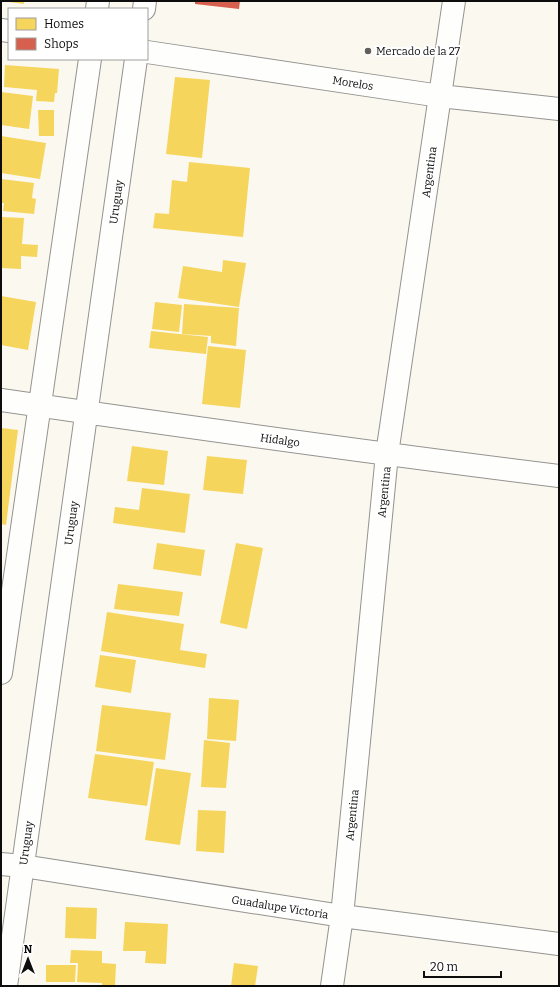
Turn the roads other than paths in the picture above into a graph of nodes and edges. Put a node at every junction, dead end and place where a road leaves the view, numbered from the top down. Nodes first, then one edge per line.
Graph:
1 (454, 1) edge
2 (148, 52) edge
3 (90, 60) edge
4 (136, 60) edge
5 (440, 96) junction
6 (559, 109) edge
7 (1, 400) edge
8 (40, 406) junction
9 (87, 413) junction
10 (387, 454) junction
11 (559, 476) edge
12 (1, 673) edge
13 (1, 864) edge
14 (23, 866) junction
15 (342, 916) junction
16 (559, 944) edge
17 (6, 986) edge
18 (332, 986) edge

1 - 5 street, Argentina
2 - 5 street, Morelos
3 - 8 street
4 - 9 street, Uruguay
5 - 6 street, Morelos
5 - 10 street, Argentina
7 - 8 street, Hidalgo
8 - 9 street, Hidalgo
8 - 12 street
9 - 10 street, Hidalgo
9 - 14 street, Uruguay
10 - 11 street, Hidalgo
10 - 15 street, Argentina
13 - 14 street, Guadalupe Victoria
14 - 15 street, Guadalupe Victoria
14 - 17 street, Uruguay
15 - 16 street, Guadalupe Victoria
15 - 18 street, Argentina

